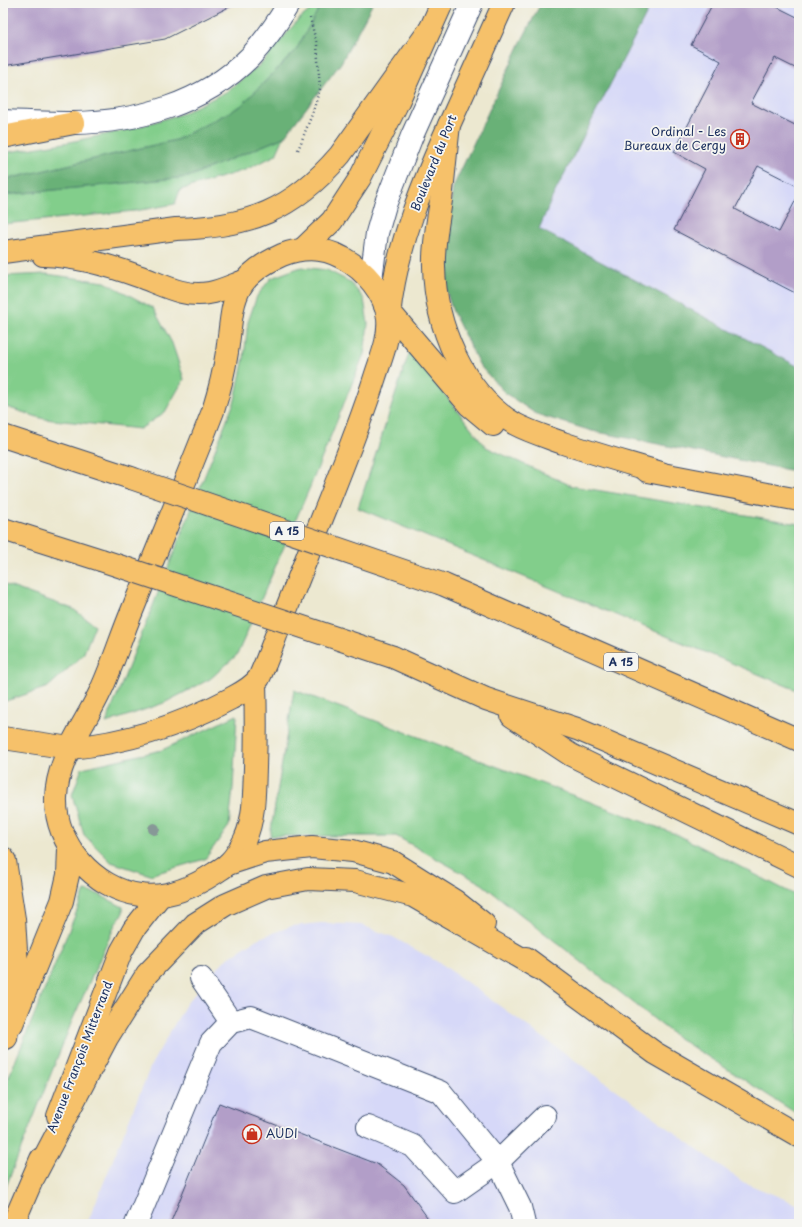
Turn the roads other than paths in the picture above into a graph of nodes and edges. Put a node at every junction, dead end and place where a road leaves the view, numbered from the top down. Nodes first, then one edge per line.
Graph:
1 (289, 3) edge
2 (442, 3) edge
3 (472, 3) edge
4 (504, 3) edge
5 (430, 28) junction
6 (3, 121) edge
7 (74, 123) junction
8 (449, 125) junction
9 (3, 137) edge
10 (304, 249) junction
11 (3, 253) edge
12 (371, 280) junction
13 (244, 281) junction
14 (388, 316) junction
15 (3, 436) edge
16 (661, 473) junction
17 (799, 499) edge
18 (3, 529) edge
19 (259, 677) junction
20 (486, 699) junction
21 (3, 738) edge
22 (799, 740) edge
23 (70, 748) junction
24 (799, 824) edge
25 (69, 848) junction
26 (3, 858) edge
27 (228, 864) junction
28 (799, 866) edge
29 (160, 896) junction
30 (538, 968) junction
31 (201, 978) dead end
32 (231, 1022) junction
33 (5, 1042) edge
34 (545, 1116) dead end
35 (368, 1127) dead end
36 (799, 1136) edge
37 (498, 1162) junction
38 (34, 1176) junction
39 (13, 1224) edge
40 (136, 1224) edge
41 (524, 1224) edge

1 - 7 street
2 - 5 main road
3 - 12 street
4 - 8 main road, Boulevard du Port
5 - 10 main road
5 - 11 main road
6 - 7 street
7 - 9 main road
8 - 14 main road, Boulevard du Port
8 - 16 main road
10 - 12 main road
10 - 13 main road
11 - 13 main road
12 - 14 main road
13 - 23 main road
14 - 16 main road
14 - 19 main road, Boulevard du Port
15 - 22 main road, A 15, bridge
16 - 17 main road
18 - 20 main road, bridge
19 - 23 main road
19 - 27 main road
20 - 24 main road
20 - 28 main road
21 - 23 main road
23 - 25 main road
25 - 29 main road
25 - 33 main road
26 - 33 main road
27 - 29 main road
27 - 30 main road
29 - 38 main road, Avenue François Mitterrand
30 - 36 main road
30 - 38 main road
31 - 32 street
32 - 37 street
32 - 40 street
34 - 37 street
35 - 37 street
37 - 41 street
38 - 39 main road, Avenue François Mitterrand

